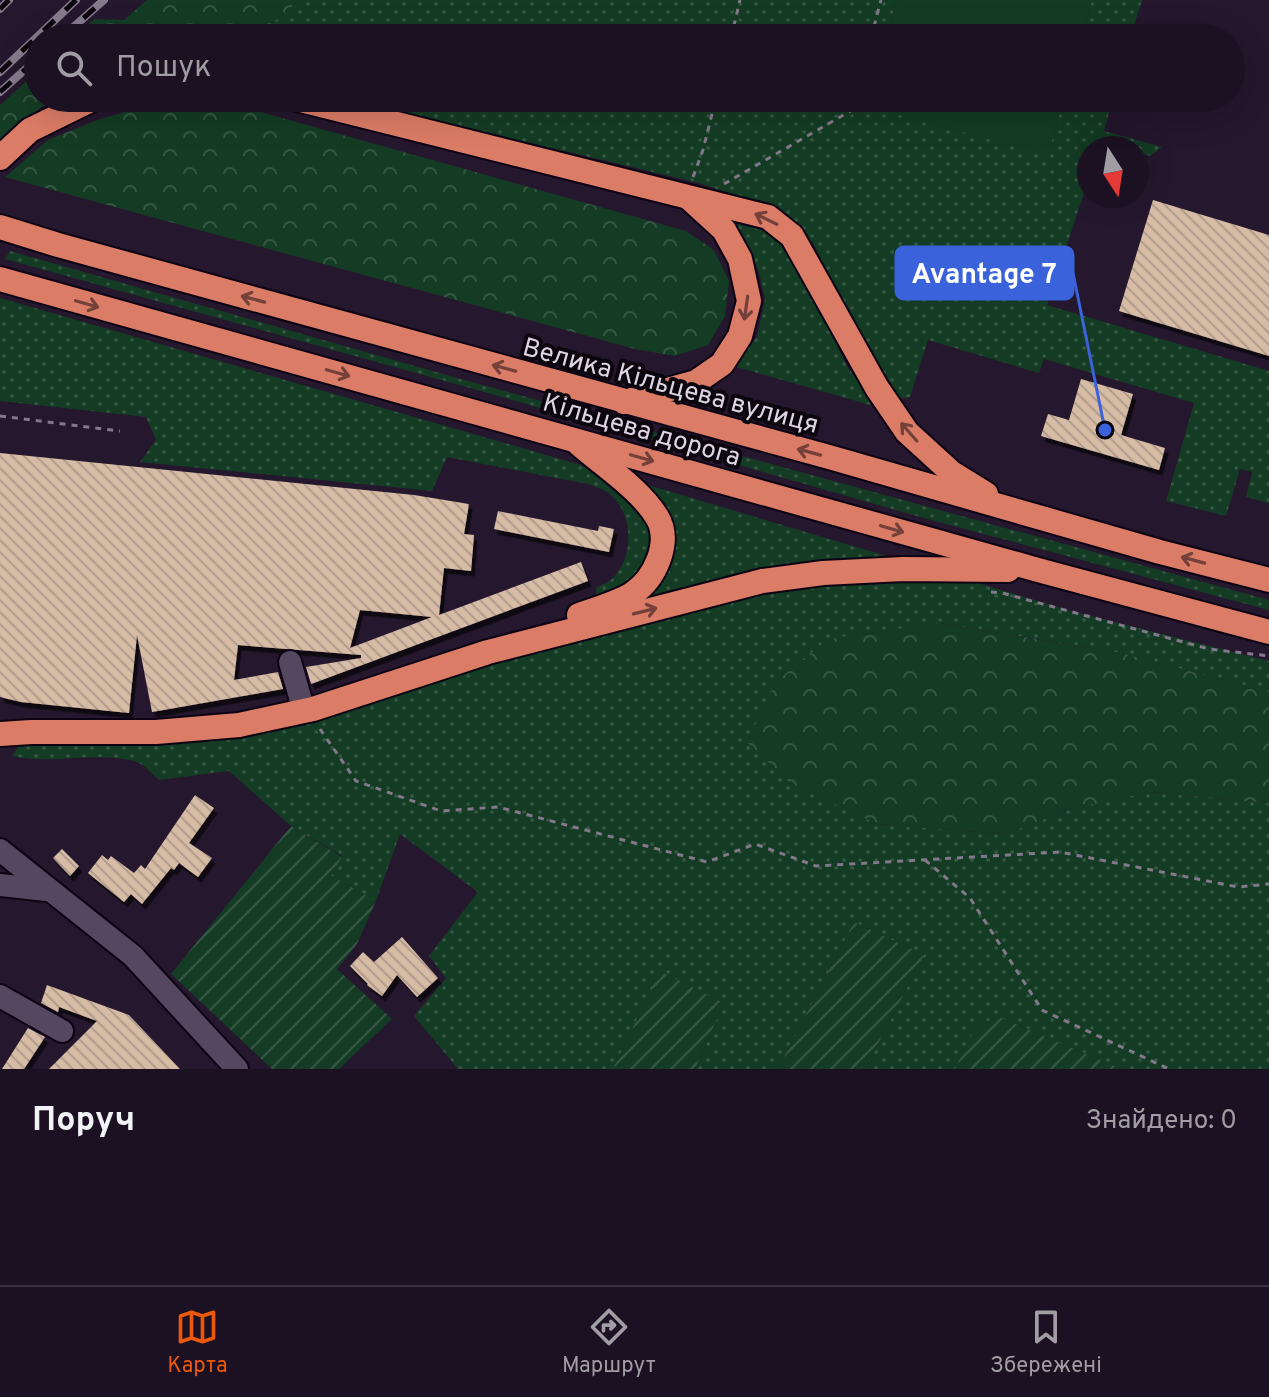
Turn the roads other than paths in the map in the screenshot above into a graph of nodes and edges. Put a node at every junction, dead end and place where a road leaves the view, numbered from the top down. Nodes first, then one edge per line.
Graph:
1 (67, 112) edge
2 (350, 112) edge
3 (0, 158) edge
4 (693, 197) junction
5 (0, 227) edge
6 (6, 281) edge
7 (624, 402) junction
8 (573, 439) junction
9 (1015, 511) junction
10 (1038, 570) junction
11 (1269, 580) edge
12 (1269, 632) edge
13 (488, 652) junction
14 (290, 662) dead end
15 (308, 710) junction
16 (0, 734) edge
17 (0, 850) edge
18 (0, 885) edge
19 (50, 890) junction
20 (3, 1005) edge
21 (62, 1031) dead end
22 (237, 1069) edge

1 - 3 highway
2 - 4 highway
4 -> 7 highway
9 -> 4 highway
7 -> 5 highway, Велика Кільцева вулиця
6 -> 8 highway, Кільцева дорога
9 -> 7 highway, Велика Кільцева вулиця
8 -> 10 highway, Кільцева дорога
8 - 13 highway
11 -> 9 highway, Велика Кільцева вулиця
10 - 12 highway, Кільцева дорога
13 -> 10 highway
13 - 15 highway
14 - 15 street
15 - 16 highway
17 - 19 street
18 - 19 street
19 - 22 street
20 - 21 street

